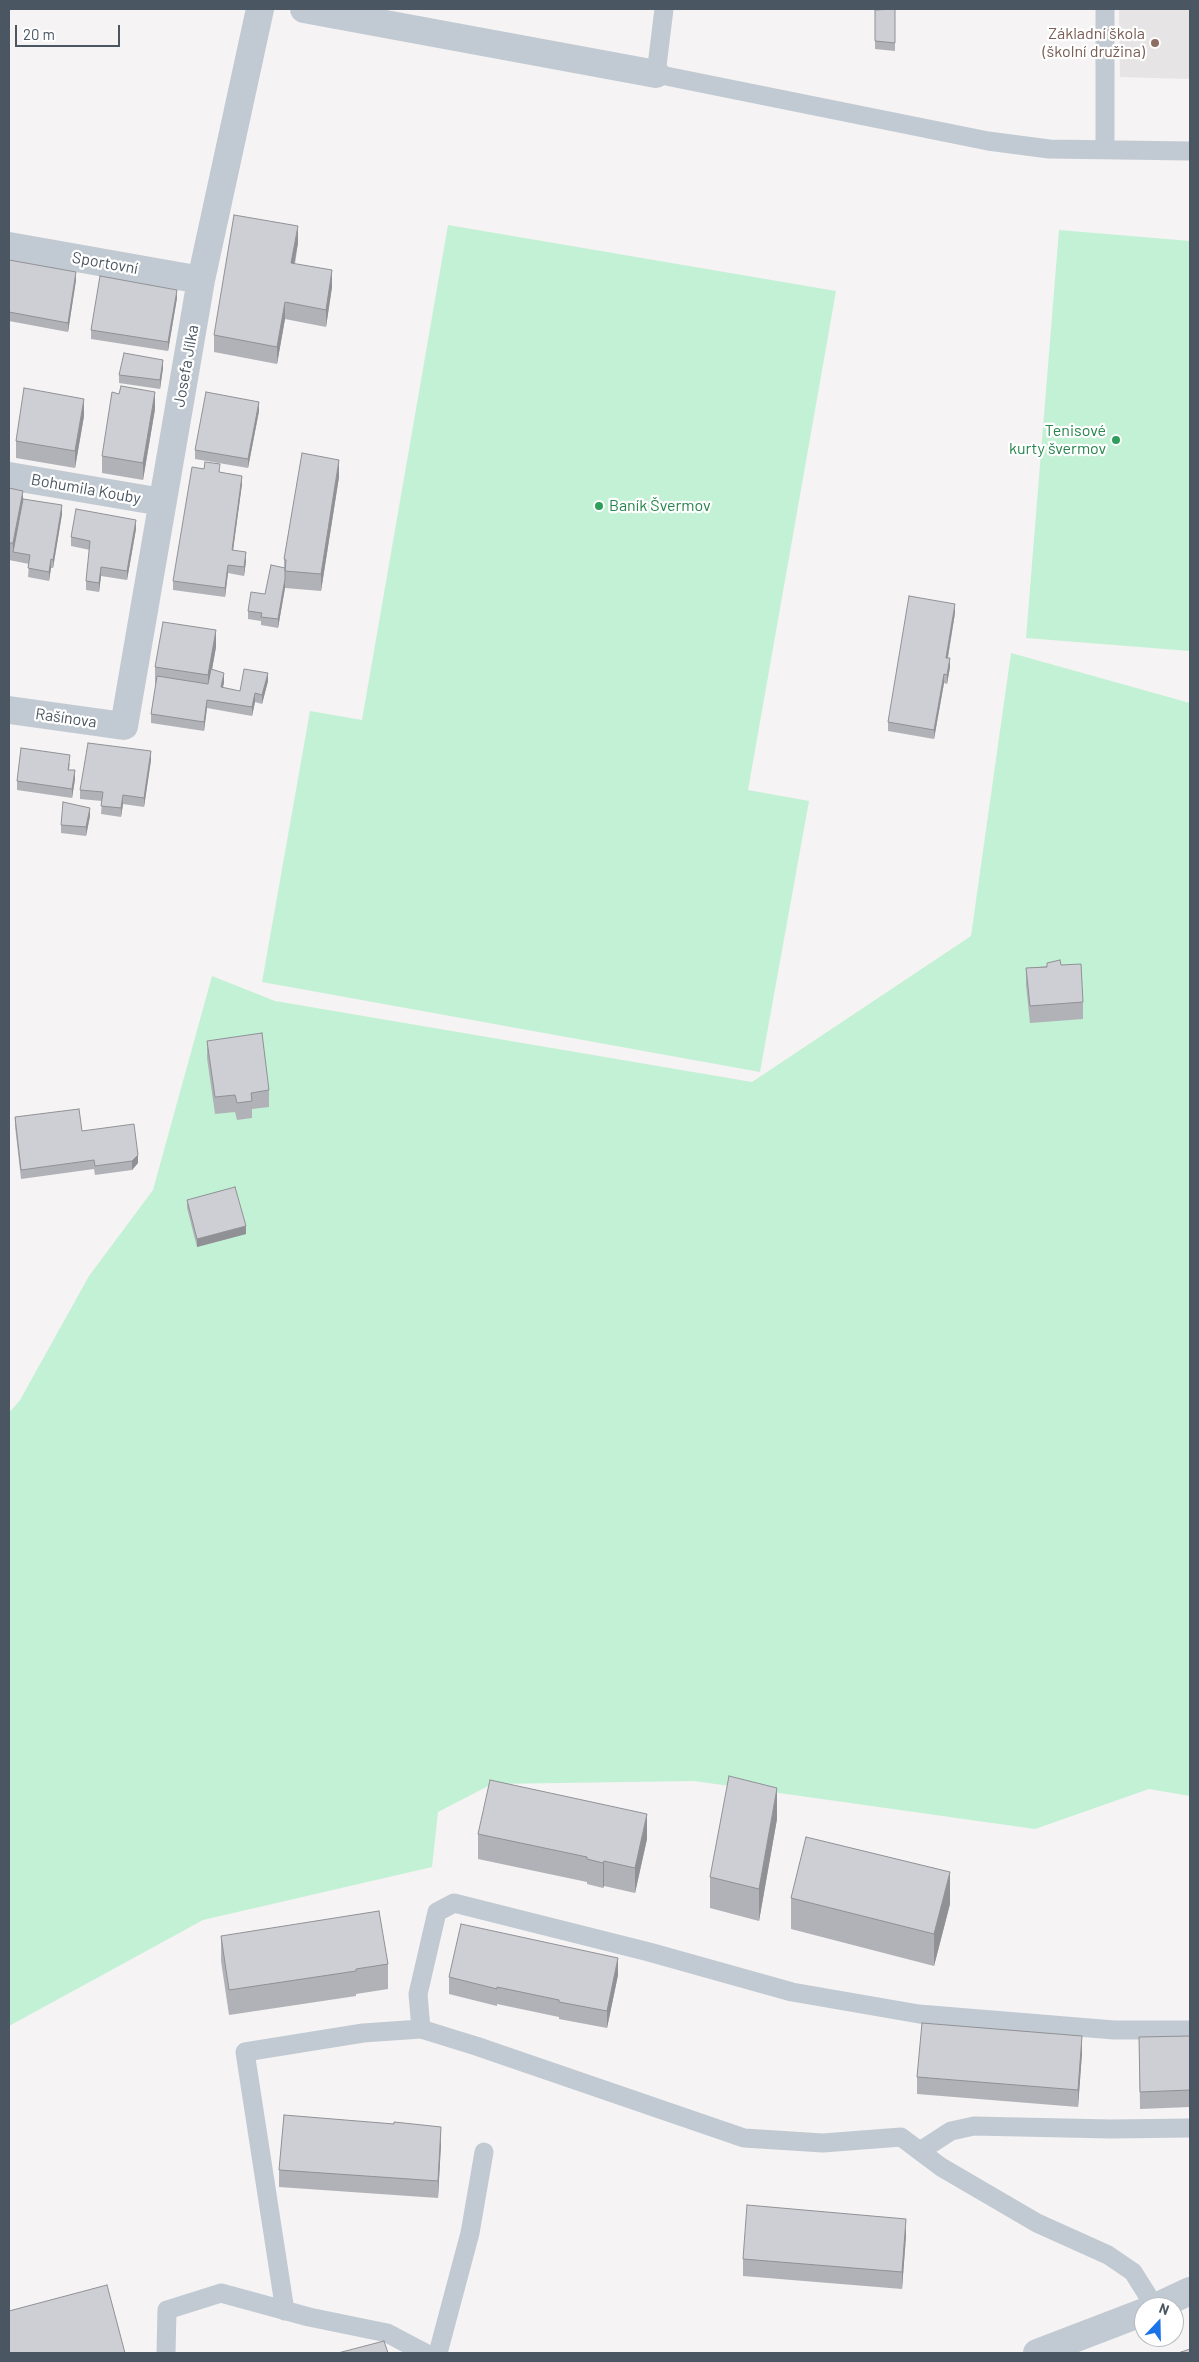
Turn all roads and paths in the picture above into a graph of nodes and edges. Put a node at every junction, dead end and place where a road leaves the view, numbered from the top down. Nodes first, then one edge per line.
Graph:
1 (260, 9) edge
2 (304, 9) edge
3 (664, 9) edge
4 (1105, 9) edge
5 (656, 74) junction
6 (1106, 149) junction
7 (1190, 151) edge
8 (9, 246) edge
9 (201, 280) junction
10 (9, 476) edge
11 (162, 502) junction
12 (9, 710) edge
13 (124, 726) joint
14 (422, 2029) junction
15 (1190, 2030) edge
16 (1190, 2128) edge
17 (920, 2151) junction
18 (484, 2152) dead end
19 (1149, 2297) edge
20 (285, 2310) junction
21 (1134, 2316) edge
22 (166, 2353) edge
23 (426, 2353) edge
24 (438, 2353) edge
25 (1037, 2353) edge

1 - 9 street, Josefa Jílka
2 - 5 street
3 - 5 lane
4 - 6 lane
5 - 6 lane
6 - 7 lane
8 - 9 street, Sportovní
9 - 11 street, Josefa Jílka
10 - 11 street, Bohumila Kouby
11 - 13 street, Josefa Jílka
12 - 13 street, Rašínova
14 - 15 lane
14 - 17 lane
14 - 20 lane
16 - 17 lane
17 - 19 lane
18 - 24 lane
20 - 22 lane
20 - 23 lane
21 - 25 street

